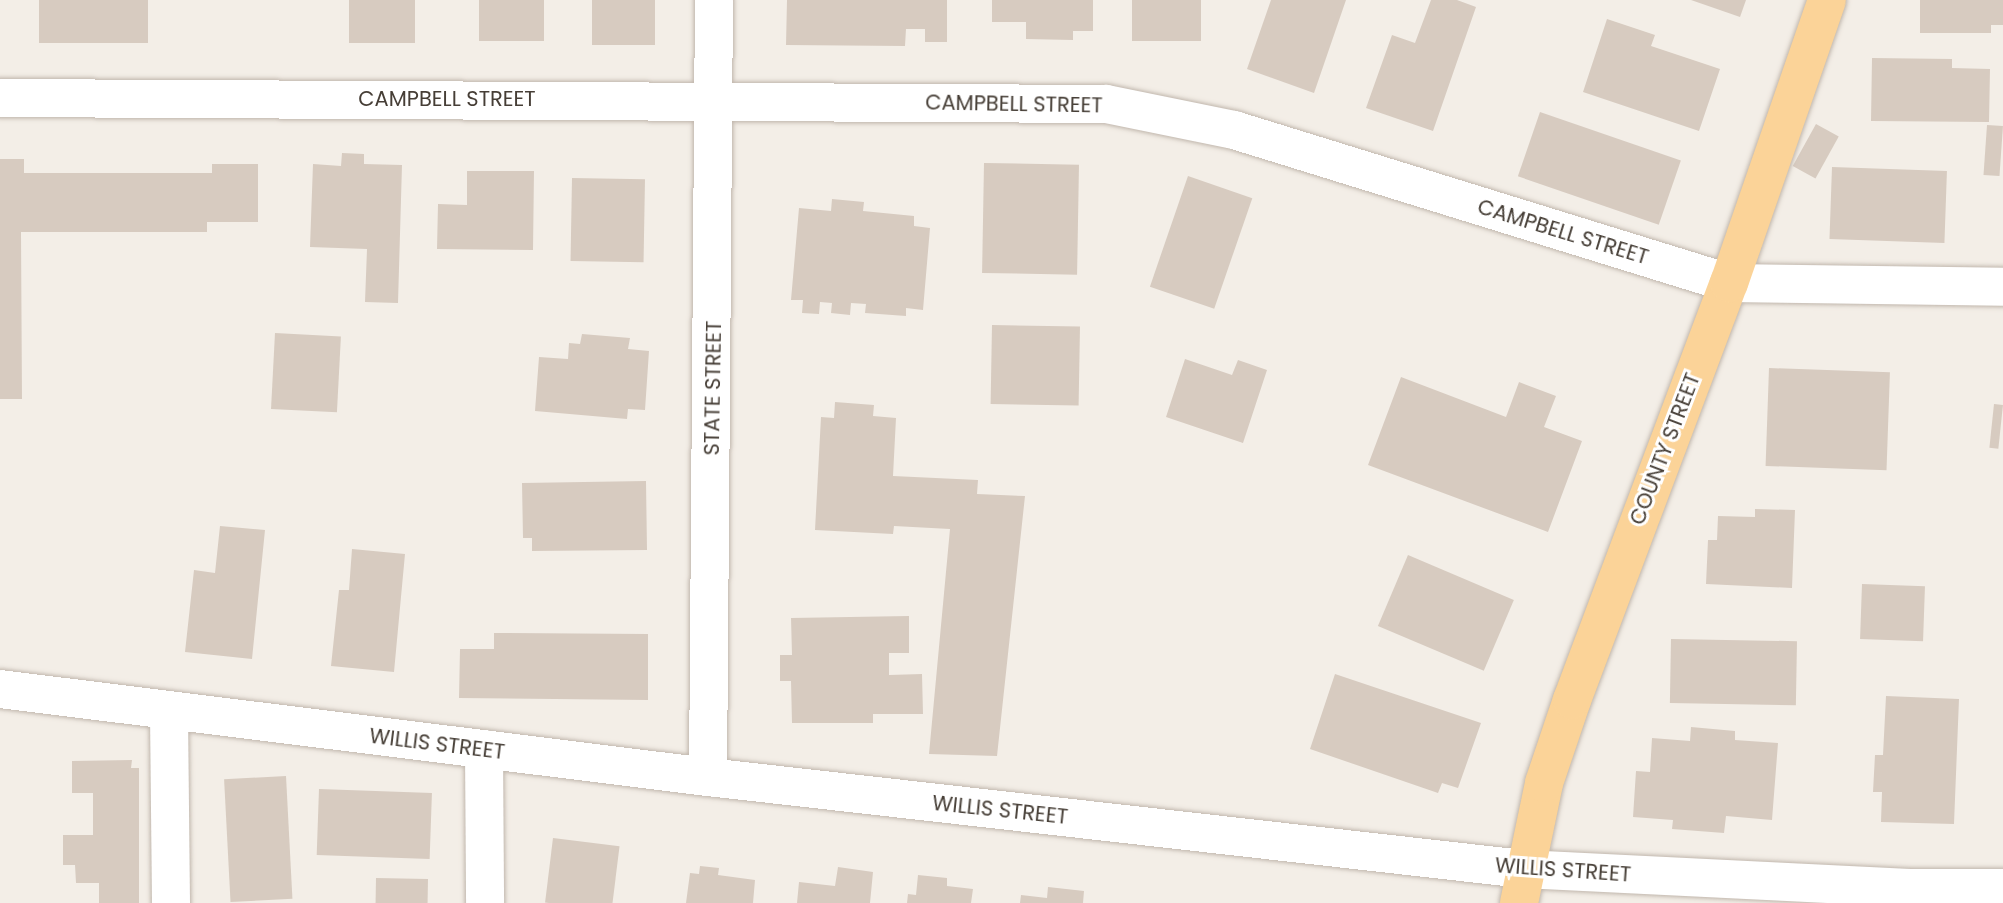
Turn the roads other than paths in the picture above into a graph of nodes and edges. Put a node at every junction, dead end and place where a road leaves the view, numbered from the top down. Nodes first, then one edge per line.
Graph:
1 (714, 0) edge
2 (1827, 0) edge
3 (0, 98) edge
4 (716, 101) junction
5 (1729, 283) junction
6 (2003, 288) edge
7 (0, 689) edge
8 (169, 713) junction
9 (484, 749) junction
10 (708, 777) junction
11 (1521, 886) edge
12 (2003, 888) edge
13 (172, 903) edge
14 (485, 903) edge

1 - 4 street, STATE STREET
2 - 5 main road, COUNTY STREET
3 - 4 street, CAMPBELL STREET
4 - 5 street, CAMPBELL STREET
4 - 10 street, STATE STREET
5 - 6 street, CAMPBELL STREET
5 - 11 main road, COUNTY STREET
7 - 8 street, WILLIS STREET
8 - 9 street, WILLIS STREET
8 - 13 street
9 - 10 street, WILLIS STREET
9 - 14 street
10 - 11 street, WILLIS STREET
11 - 12 street, WILLIS STREET

